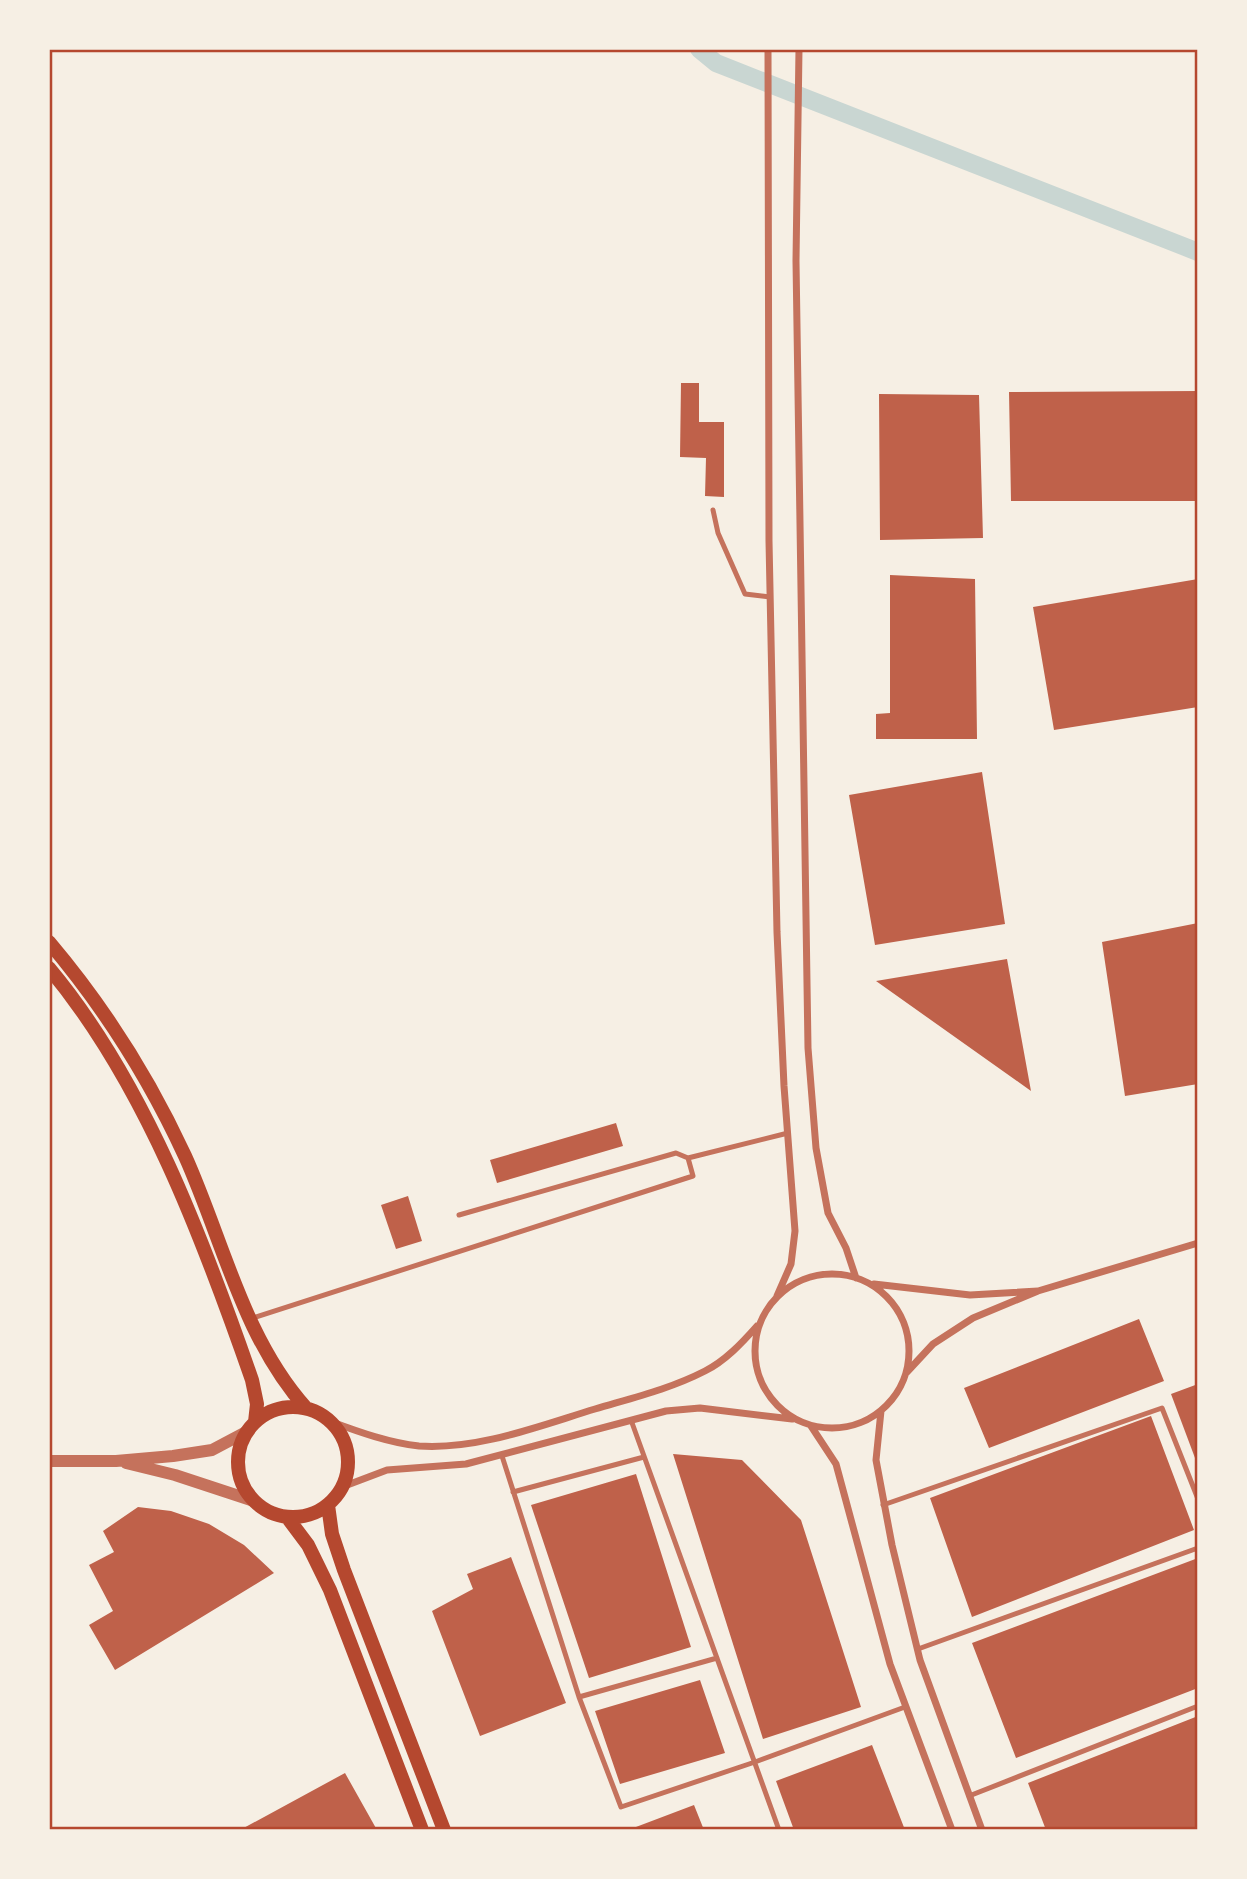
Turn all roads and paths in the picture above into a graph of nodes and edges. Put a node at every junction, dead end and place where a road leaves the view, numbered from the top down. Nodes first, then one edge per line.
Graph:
1 (768, 49) edge
2 (799, 49) edge
3 (713, 510) dead end
4 (770, 597) junction
5 (49, 942) edge
6 (49, 968) edge
7 (788, 1133) junction
8 (688, 1158) junction
9 (459, 1215) dead end
10 (1198, 1243) edge
11 (856, 1278) junction
12 (867, 1284) junction
13 (1038, 1292) junction
14 (777, 1296) junction
15 (250, 1319) junction
16 (760, 1323) junction
17 (907, 1372) junction
18 (306, 1408) junction
19 (881, 1411) junction
20 (794, 1419) junction
21 (631, 1420) junction
22 (332, 1422) junction
23 (811, 1426) junction
24 (251, 1427) junction
25 (502, 1456) junction
26 (644, 1457) junction
27 (49, 1461) edge
28 (116, 1461) junction
29 (342, 1487) junction
30 (513, 1492) junction
31 (1198, 1499) edge
32 (254, 1501) junction
33 (328, 1505) junction
34 (883, 1505) junction
35 (287, 1517) junction
36 (1198, 1548) edge
37 (918, 1649) junction
38 (717, 1658) junction
39 (579, 1697) junction
40 (1198, 1706) edge
41 (905, 1707) junction
42 (755, 1762) junction
43 (969, 1796) junction
44 (422, 1830) edge
45 (444, 1830) edge
46 (779, 1830) edge
47 (952, 1830) edge
48 (982, 1830) edge

1 - 4 street
2 - 11 street
3 - 4 lane
4 - 7 street
5 - 15 main road
6 - 24 main road
7 - 8 lane
7 - 14 street
8 - 9 lane
8 - 15 lane
10 - 13 street
11 - 12 street
11 - 14 street
12 - 13 street
12 - 17 street
13 - 17 street
14 - 16 street
15 - 18 main road
16 - 20 street
16 - 22 street
17 - 19 street
18 - 22 main road
18 - 24 main road
19 - 23 street
19 - 34 street
20 - 21 street
20 - 23 street
21 - 25 street
21 - 26 lane
22 - 29 main road
23 - 41 street
24 - 28 street
24 - 32 main road
25 - 29 street
25 - 30 lane
26 - 30 lane
26 - 38 lane
27 - 28 street
28 - 32 street
29 - 33 main road
30 - 39 lane
31 - 34 lane
32 - 35 main road
33 - 35 main road
33 - 45 main road
34 - 37 street
35 - 44 main road
36 - 37 lane
37 - 43 street
38 - 39 lane
38 - 42 lane
39 - 42 lane
40 - 43 lane
41 - 42 lane
41 - 47 street
42 - 46 lane
43 - 48 street

